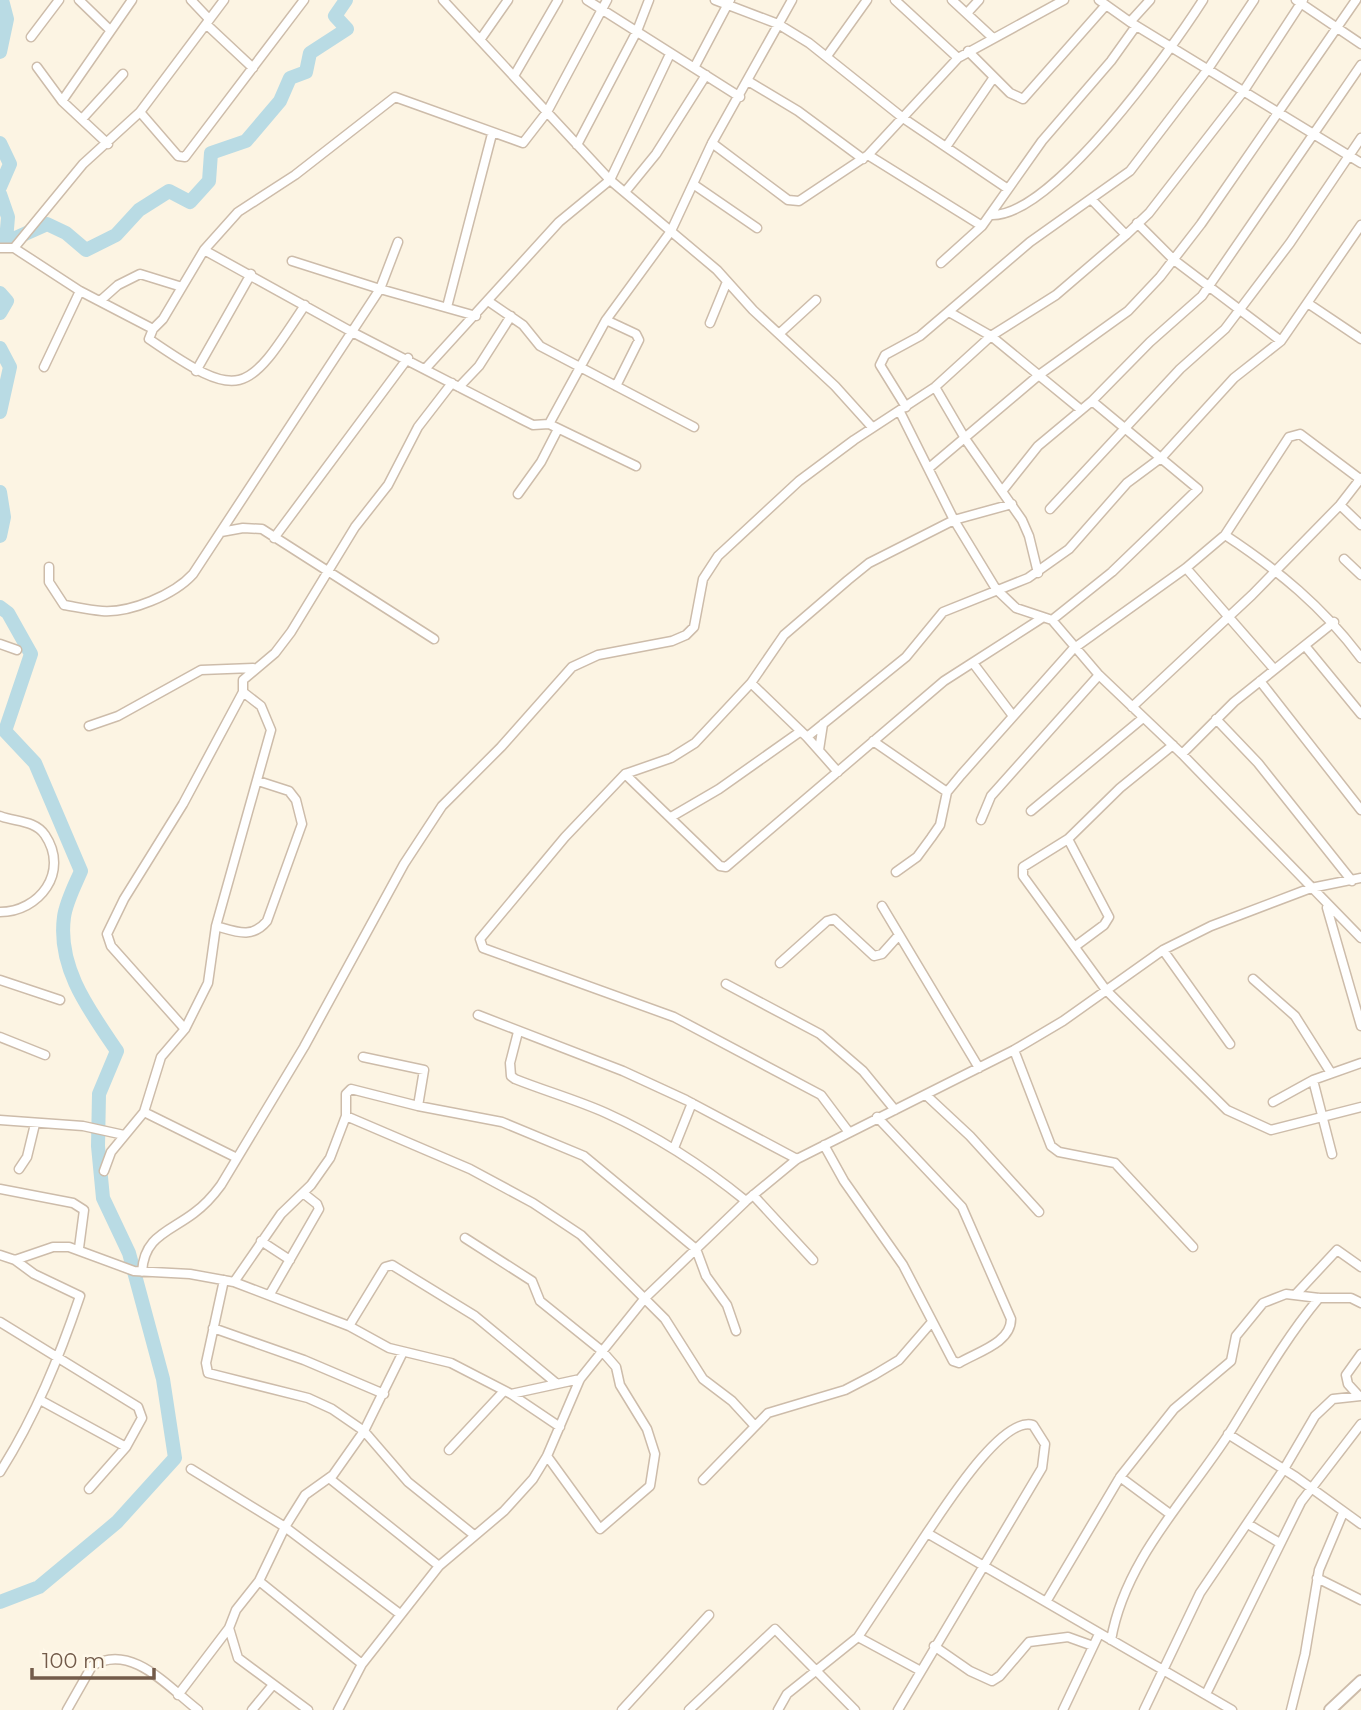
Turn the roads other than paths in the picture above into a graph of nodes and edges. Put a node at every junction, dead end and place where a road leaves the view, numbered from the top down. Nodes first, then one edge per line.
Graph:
1 (58, 0) edge
2 (79, 0) edge
3 (132, 0) edge
4 (191, 0) edge
5 (224, 0) edge
6 (304, 0) edge
7 (443, 0) edge
8 (508, 0) edge
9 (558, 0) edge
10 (587, 0) edge
11 (607, 0) edge
12 (649, 0) edge
13 (715, 0) edge
14 (792, 0) edge
15 (867, 0) edge
16 (895, 0) edge
17 (952, 0) edge
18 (979, 0) edge
19 (1064, 0) edge
20 (1150, 0) edge
21 (1203, 0) edge
22 (1254, 0) edge
23 (1356, 0) edge
24 (1300, 1) edge
25 (1103, 2) edge
26 (729, 3) edge
27 (601, 9) junction
28 (968, 12) junction
29 (208, 21) junction
30 (778, 24) junction
31 (1133, 24) junction
32 (1338, 29) junction
33 (110, 30) junction
34 (637, 31) junction
35 (31, 37) dead end
36 (993, 37) junction
37 (480, 40) junction
38 (1361, 44) edge
39 (1173, 47) junction
40 (968, 51) junction
41 (670, 54) junction
42 (827, 56) junction
43 (958, 58) junction
44 (1361, 65) edge
45 (37, 67) dead end
46 (253, 68) junction
47 (694, 68) junction
48 (1208, 69) junction
49 (123, 74) dead end
50 (706, 75) junction
51 (514, 76) junction
52 (994, 77) junction
53 (748, 81) junction
54 (1243, 92) junction
55 (740, 97) junction
56 (62, 101) junction
57 (140, 112) junction
58 (547, 112) junction
59 (1279, 112) junction
60 (903, 118) junction
61 (82, 119) junction
62 (492, 134) junction
63 (1315, 134) junction
64 (1361, 138) edge
65 (712, 143) junction
66 (108, 144) junction
67 (577, 145) junction
68 (946, 147) junction
69 (1350, 155) junction
70 (865, 157) junction
71 (1361, 163) edge
72 (610, 180) junction
73 (693, 184) junction
74 (1008, 189) junction
75 (625, 192) junction
76 (1091, 199) junction
77 (991, 215) junction
78 (1137, 223) junction
79 (1361, 225) edge
80 (982, 226) junction
81 (757, 228) dead end
82 (671, 231) junction
83 (1126, 236) junction
84 (398, 242) dead end
85 (0, 248) edge
86 (15, 248) junction
87 (204, 250) junction
88 (1174, 260) junction
89 (292, 261) dead end
90 (941, 263) dead end
91 (251, 274) junction
92 (726, 284) junction
93 (1209, 284) junction
94 (182, 288) junction
95 (380, 289) junction
96 (80, 291) junction
97 (816, 300) dead end
98 (100, 301) junction
99 (488, 301) junction
100 (1309, 304) junction
101 (305, 305) junction
102 (447, 307) junction
103 (1242, 308) junction
104 (949, 312) junction
105 (476, 316) junction
106 (511, 316) junction
107 (606, 320) junction
108 (710, 323) dead end
109 (153, 329) junction
110 (352, 332) junction
111 (780, 333) junction
112 (991, 336) junction
113 (1361, 339) edge
114 (1281, 341) junction
115 (408, 358) junction
116 (44, 367) dead end
117 (426, 368) junction
118 (580, 368) junction
119 (196, 370) junction
120 (1039, 375) junction
121 (456, 385) junction
122 (616, 386) junction
123 (934, 387) junction
124 (1092, 401) junction
125 (903, 409) junction
126 (1080, 409) junction
127 (549, 424) junction
128 (694, 427) dead end
129 (872, 427) junction
130 (1126, 428) junction
131 (558, 429) junction
132 (965, 440) junction
133 (1162, 457) junction
134 (636, 466) dead end
135 (929, 468) junction
136 (1360, 479) edge
137 (1003, 490) junction
138 (518, 494) dead end
139 (1013, 504) junction
140 (1339, 505) junction
141 (1050, 509) dead end
142 (954, 520) junction
143 (1361, 525) edge
144 (221, 532) junction
145 (1225, 535) junction
146 (274, 538) junction
147 (1344, 559) dead end
148 (49, 567) dead end
149 (1186, 568) junction
150 (1275, 569) junction
151 (328, 570) junction
152 (1038, 573) junction
153 (1361, 575) edge
154 (996, 589) junction
155 (1230, 616) junction
156 (1042, 618) junction
157 (1052, 621) junction
158 (1334, 622) junction
159 (434, 639) dead end
160 (0, 644) edge
161 (1306, 647) junction
162 (1073, 649) junction
163 (17, 650) dead end
164 (1361, 658) edge
165 (973, 663) junction
166 (253, 668) junction
167 (1274, 669) junction
168 (1099, 676) junction
169 (1260, 681) junction
170 (751, 683) junction
171 (243, 692) junction
172 (1132, 707) junction
173 (1361, 714) edge
174 (1013, 716) junction
175 (1143, 718) junction
176 (1216, 719) junction
177 (823, 724) junction
178 (89, 726) dead end
179 (804, 734) junction
180 (873, 741) junction
181 (1173, 746) junction
182 (819, 750) junction
183 (1182, 754) junction
184 (838, 772) junction
185 (625, 774) junction
186 (258, 781) junction
187 (947, 792) junction
188 (1361, 810) edge
189 (1031, 811) dead end
190 (0, 816) edge
191 (671, 817) junction
192 (981, 820) dead end
193 (1069, 839) junction
194 (896, 872) dead end
195 (1357, 879) edge
196 (1311, 888) junction
197 (1326, 905) junction
198 (882, 906) dead end
199 (0, 912) edge
200 (216, 926) junction
201 (899, 935) junction
202 (1361, 939) edge
203 (1077, 945) junction
204 (1163, 950) junction
205 (780, 963) dead end
206 (0, 979) edge
207 (1254, 979) dead end
208 (726, 984) dead end
209 (1106, 989) junction
210 (60, 1000) dead end
211 (478, 1015) dead end
212 (1361, 1026) edge
213 (185, 1030) junction
214 (518, 1032) junction
215 (0, 1037) edge
216 (1230, 1044) dead end
217 (1014, 1051) junction
218 (45, 1055) dead end
219 (363, 1057) dead end
220 (1361, 1063) edge
221 (979, 1068) junction
222 (1331, 1073) junction
223 (1313, 1080) junction
224 (926, 1095) junction
225 (1273, 1102) dead end
226 (692, 1103) junction
227 (418, 1106) junction
228 (1361, 1107) edge
229 (895, 1110) junction
230 (144, 1112) junction
231 (346, 1116) junction
232 (877, 1117) junction
233 (1320, 1117) junction
234 (0, 1120) edge
235 (35, 1124) junction
236 (848, 1132) junction
237 (124, 1135) junction
238 (824, 1145) junction
239 (674, 1148) junction
240 (1332, 1154) dead end
241 (237, 1158) junction
242 (797, 1159) junction
243 (19, 1169) dead end
244 (104, 1171) dead end
245 (0, 1189) edge
246 (303, 1193) junction
247 (750, 1198) junction
248 (1039, 1212) dead end
249 (466, 1238) dead end
250 (261, 1241) junction
251 (1193, 1247) dead end
252 (79, 1248) junction
253 (696, 1249) junction
254 (0, 1255) edge
255 (15, 1259) junction
256 (289, 1260) junction
257 (813, 1260) dead end
258 (1361, 1267) edge
259 (142, 1272) junction
260 (224, 1280) junction
261 (234, 1282) junction
262 (270, 1294) junction
263 (1296, 1294) junction
264 (645, 1298) junction
265 (1319, 1298) junction
266 (1361, 1303) edge
267 (0, 1322) edge
268 (931, 1323) junction
269 (349, 1326) junction
270 (213, 1328) junction
271 (736, 1331) dead end
272 (388, 1348) junction
273 (602, 1351) junction
274 (403, 1352) junction
275 (1361, 1354) edge
276 (59, 1357) junction
277 (394, 1366) junction
278 (580, 1379) junction
279 (556, 1383) junction
280 (507, 1392) junction
281 (384, 1394) junction
282 (1360, 1396) edge
283 (40, 1400) junction
284 (1361, 1424) edge
285 (754, 1425) junction
286 (560, 1427) junction
287 (364, 1431) junction
288 (1228, 1434) junction
289 (126, 1447) junction
290 (449, 1450) dead end
291 (547, 1455) junction
292 (1, 1469) edge
293 (191, 1469) dead end
294 (1284, 1469) junction
295 (1120, 1476) junction
296 (329, 1478) junction
297 (703, 1480) dead end
298 (1312, 1488) junction
299 (89, 1489) dead end
300 (1343, 1513) junction
301 (1170, 1514) junction
302 (1248, 1524) junction
303 (1361, 1524) edge
304 (285, 1527) junction
305 (927, 1533) junction
306 (474, 1535) junction
307 (1278, 1542) junction
308 (985, 1565) junction
309 (439, 1566) junction
310 (1317, 1578) junction
311 (258, 1581) junction
312 (1361, 1600) edge
313 (1046, 1602) junction
314 (400, 1614) junction
315 (709, 1615) dead end
316 (229, 1628) junction
317 (1099, 1634) junction
318 (858, 1637) junction
319 (1111, 1640) junction
320 (934, 1646) junction
321 (1093, 1646) junction
322 (362, 1664) junction
323 (815, 1669) junction
324 (919, 1670) junction
325 (1162, 1671) junction
326 (1361, 1681) edge
327 (272, 1686) junction
328 (1206, 1694) junction
329 (178, 1695) junction
330 (1230, 1709) edge
331 (67, 1710) edge
332 (198, 1710) edge
333 (252, 1710) edge
334 (308, 1710) edge
335 (338, 1710) edge
336 (622, 1710) edge
337 (689, 1710) edge
338 (778, 1710) edge
339 (855, 1710) edge
340 (898, 1710) edge
341 (1063, 1710) edge
342 (1143, 1710) edge
343 (1290, 1710) edge
344 (1330, 1710) edge

1 - 35 street
2 - 33 street
3 - 33 street
4 - 29 street
5 - 29 street
6 - 46 street
7 - 37 street
8 - 37 street
9 - 51 street
10 - 27 street
11 - 27 street
12 - 34 street
13 - 26 street
14 - 30 street
15 - 42 street
16 - 43 street
17 - 28 street
18 - 28 street
19 - 36 street
20 - 31 street
21 - 39 street
22 - 48 street
23 - 32 street
24 - 32 street
24 - 54 street
25 - 31 street
25 - 52 street
26 - 30 street
26 - 47 street
27 - 34 street
27 - 58 street
28 - 36 street
29 - 46 street
29 - 57 street
30 - 42 street
30 - 53 street
31 - 39 street
31 - 74 street
32 - 38 street
32 - 59 street
33 - 56 street
34 - 41 street
34 - 67 street
36 - 40 street
37 - 51 street
39 - 48 street
39 - 77 street
40 - 43 street
40 - 52 street
41 - 47 street
41 - 72 street
42 - 60 street
43 - 60 street
44 - 63 street
45 - 56 street
46 - 57 street
47 - 50 street
48 - 54 street
48 - 76 street
49 - 61 street
50 - 55 street
50 - 75 street
51 - 58 street
52 - 68 street
53 - 55 street
53 - 70 street
54 - 59 street
54 - 78 street
55 - 65 street
56 - 61 street
57 - 66 street
58 - 62 street
58 - 67 street
59 - 63 street
59 - 88 street
60 - 68 street
60 - 70 street
61 - 66 street
62 - 87 street
62 - 102 street
63 - 69 street
63 - 93 street
64 - 69 street
65 - 70 street
65 - 73 street
66 - 86 street
67 - 72 street
68 - 74 street
69 - 71 street
69 - 103 street
70 - 80 street
72 - 75 street
72 - 99 street
73 - 81 street
73 - 82 street
74 - 77 street
75 - 82 street
76 - 83 street
76 - 104 street
77 - 80 street
78 - 83 street
78 - 88 street
79 - 100 street
80 - 90 street
82 - 92 street
82 - 107 street
83 - 112 street
84 - 95 street
85 - 86 street
86 - 96 street
87 - 91 street
87 - 94 street
88 - 93 street
88 - 120 street
89 - 95 street
91 - 101 street
91 - 119 street
92 - 108 street
92 - 111 street
93 - 103 street
93 - 124 street
94 - 98 street
94 - 109 street
95 - 102 street
95 - 110 street
96 - 98 street
96 - 116 street
97 - 111 street
98 - 109 street
99 - 105 street
99 - 106 street
100 - 113 street
100 - 114 street
101 - 110 street
101 - 119 street
102 - 105 street
103 - 114 street
103 - 130 street
104 - 112 street
104 - 125 street
105 - 117 street
106 - 118 street
106 - 121 street
107 - 118 street
107 - 122 street
109 - 119 street
110 - 115 street
110 - 144 street
111 - 129 street
112 - 120 street
112 - 123 street
114 - 133 street
115 - 117 street
115 - 146 street
117 - 121 street
118 - 122 street
118 - 127 street
120 - 126 street
120 - 132 street
121 - 127 street
121 - 151 street
122 - 128 street
123 - 125 street
123 - 132 street
124 - 126 street
124 - 130 street
125 - 129 street
125 - 135 street
126 - 137 street
127 - 131 street
129 - 241 street
130 - 133 street
130 - 141 street
131 - 134 street
131 - 138 street
132 - 135 street
132 - 137 street
133 - 152 street
133 - 157 street
135 - 142 street
136 - 140 street
136 - 145 street
137 - 139 street
139 - 142 street
139 - 152 street
140 - 143 street
140 - 150 street
142 - 154 street
142 - 170 street
144 - 146 street
144 - 148 street
145 - 149 street
145 - 150 street
146 - 151 street
147 - 153 street
149 - 155 street
149 - 162 street
150 - 155 street
150 - 158 street
151 - 159 street
151 - 166 street
152 - 154 street
154 - 156 street
154 - 177 street
155 - 167 street
155 - 172 street
156 - 157 street
156 - 165 street
157 - 162 street
158 - 161 street
158 - 164 street
160 - 163 street
161 - 167 street
161 - 173 street
162 - 168 street
162 - 174 street
165 - 174 street
165 - 180 street
166 - 171 street
166 - 178 street
167 - 169 street
168 - 172 street
168 - 192 street
169 - 176 street
169 - 188 street
170 - 179 street
170 - 185 street
171 - 186 street
171 - 213 street
172 - 175 street
174 - 187 street
175 - 181 street
175 - 189 street
176 - 183 street
176 - 195 street
177 - 179 street
177 - 182 street
179 - 182 street
179 - 191 street
180 - 184 street
180 - 187 street
181 - 183 street
181 - 193 street
182 - 184 street
183 - 196 street
184 - 191 street
185 - 191 street
185 - 236 street
186 - 200 street
186 - 200 street
187 - 194 street
190 - 199 street
193 - 203 street
193 - 203 street
195 - 196 street
196 - 197 street
196 - 204 street
197 - 202 street
197 - 212 street
198 - 201 street
200 - 213 street
201 - 205 street
201 - 221 street
203 - 209 street
204 - 209 street
204 - 216 street
206 - 210 street
207 - 222 street
208 - 229 street
209 - 217 street
209 - 233 street
211 - 214 street
213 - 230 street
214 - 226 street
214 - 239 street
215 - 218 street
217 - 221 street
217 - 251 street
219 - 227 street
220 - 222 street
221 - 224 street
222 - 223 street
223 - 225 street
223 - 233 street
224 - 229 street
224 - 248 street
226 - 239 street
226 - 242 street
227 - 231 street
227 - 253 street
228 - 233 street
229 - 232 street
230 - 237 street
230 - 241 street
231 - 246 street
231 - 264 street
232 - 236 street
232 - 268 street
233 - 240 street
234 - 235 street
235 - 237 street
235 - 243 street
236 - 238 street
237 - 244 street
238 - 242 street
238 - 268 street
239 - 247 street
241 - 259 street
242 - 247 street
245 - 252 street
246 - 250 street
246 - 256 street
247 - 253 street
247 - 257 street
249 - 273 street
250 - 256 street
250 - 261 street
252 - 255 street
252 - 259 street
253 - 264 street
253 - 271 street
254 - 255 street
255 - 276 street
256 - 262 street
258 - 263 street
259 - 260 street
260 - 261 street
260 - 270 street
261 - 262 street
262 - 269 street
263 - 265 street
263 - 295 street
264 - 273 street
264 - 285 street
265 - 266 street
265 - 288 street
267 - 276 street
268 - 285 street
269 - 272 street
269 - 279 street
270 - 281 street
270 - 287 street
272 - 274 street
272 - 277 street
273 - 278 street
273 - 291 street
274 - 277 street
274 - 280 street
275 - 282 street
276 - 283 street
276 - 289 street
277 - 281 street
278 - 279 street
278 - 286 street
279 - 280 street
280 - 286 street
280 - 290 street
281 - 287 street
282 - 294 street
283 - 289 street
283 - 292 street
284 - 298 street
285 - 297 street
286 - 291 street
287 - 296 street
287 - 306 street
288 - 294 street
288 - 301 street
289 - 299 street
291 - 306 street
293 - 304 street
294 - 298 street
294 - 302 street
295 - 301 street
295 - 313 street
296 - 304 street
296 - 309 street
298 - 300 street
298 - 307 street
300 - 303 street
300 - 310 street
301 - 319 street
302 - 307 street
302 - 325 street
304 - 311 street
304 - 314 street
305 - 308 street
305 - 308 street
305 - 318 street
306 - 309 street
307 - 328 street
308 - 313 street
308 - 320 street
309 - 314 street
310 - 312 street
310 - 343 street
311 - 316 street
311 - 322 street
313 - 317 street
314 - 322 street
315 - 336 street
316 - 327 street
316 - 329 street
317 - 319 street
317 - 321 street
318 - 323 street
318 - 324 street
319 - 325 street
320 - 321 street
320 - 324 street
321 - 341 street
322 - 335 street
323 - 337 street
323 - 338 street
323 - 339 street
324 - 340 street
325 - 328 street
325 - 342 street
326 - 344 street
327 - 333 street
327 - 334 street
328 - 330 street
329 - 331 street
329 - 332 street

